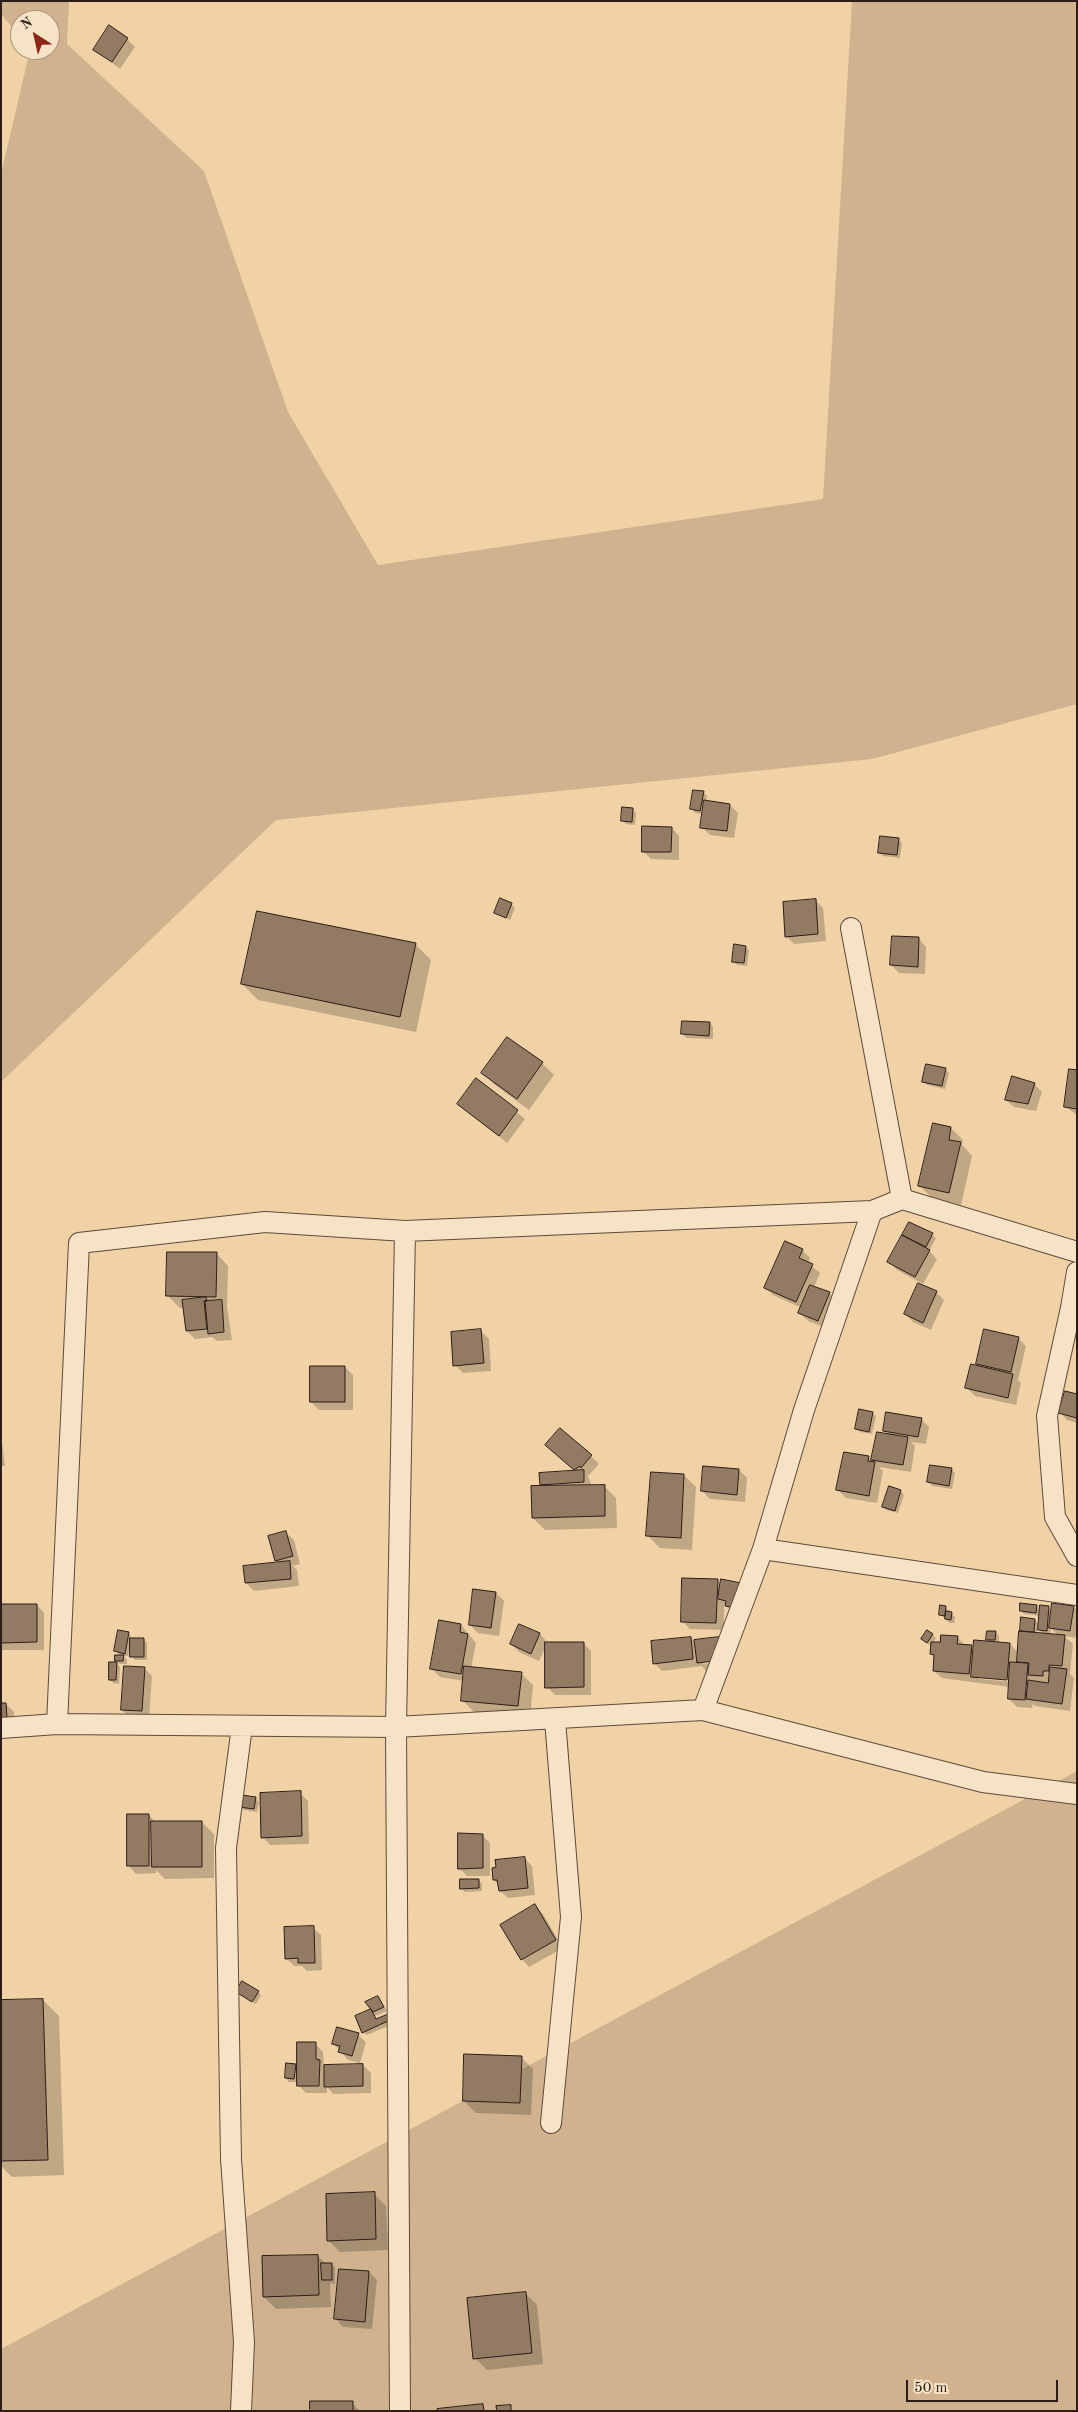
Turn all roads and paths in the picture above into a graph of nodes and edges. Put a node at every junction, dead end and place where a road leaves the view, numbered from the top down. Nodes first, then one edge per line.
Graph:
1 (851, 928) dead end
2 (902, 1199) junction
3 (872, 1211) junction
4 (405, 1231) junction
5 (1077, 1252) edge
6 (1077, 1272) edge
7 (763, 1549) junction
8 (1077, 1556) edge
9 (1077, 1595) edge
10 (703, 1710) junction
11 (555, 1720) junction
12 (57, 1724) junction
13 (242, 1726) junction
14 (396, 1727) junction
15 (1, 1728) edge
16 (1077, 1794) edge
17 (551, 2123) dead end
18 (241, 2411) edge
19 (400, 2411) edge

1 - 2 street
2 - 3 street
2 - 5 street
3 - 4 street
3 - 7 street
4 - 12 street
4 - 14 street
6 - 8 street
7 - 9 street
7 - 10 street
10 - 11 street
10 - 16 street
11 - 14 street
11 - 17 street
12 - 13 street
12 - 15 street
13 - 14 street
13 - 18 street
14 - 19 street

